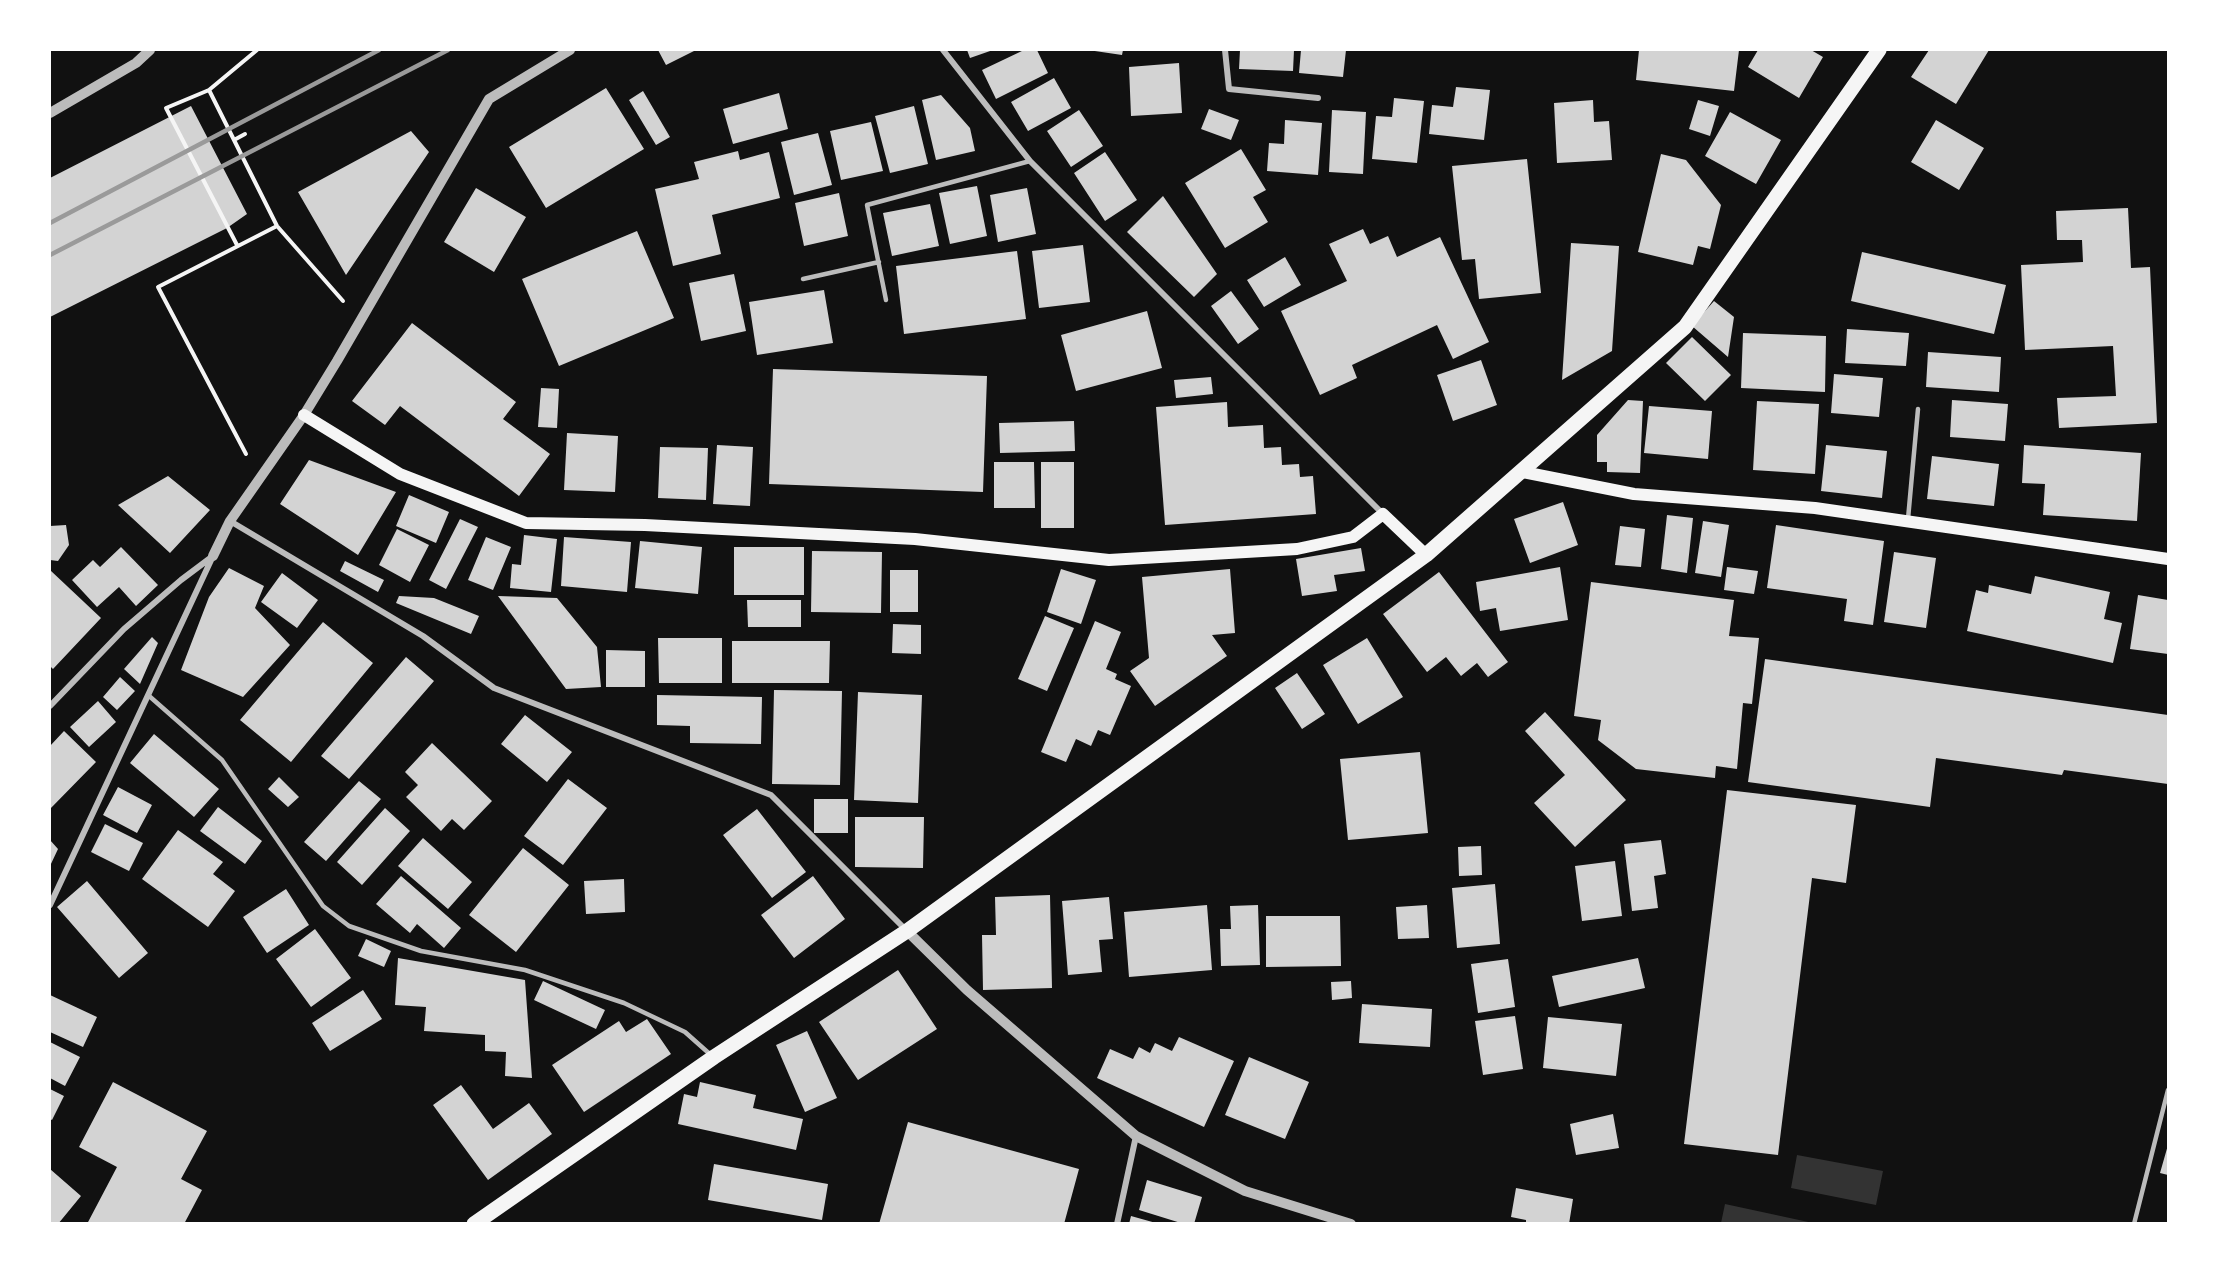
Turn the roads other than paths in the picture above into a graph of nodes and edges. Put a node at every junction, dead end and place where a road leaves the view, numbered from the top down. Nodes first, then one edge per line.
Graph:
1 (150, 50) edge
2 (570, 50) edge
3 (943, 50) edge
4 (1225, 50) edge
5 (1879, 50) edge
6 (1318, 98) dead end
7 (50, 113) edge
8 (1030, 160) junction
9 (879, 262) junction
10 (803, 279) dead end
11 (886, 300) dead end
12 (1918, 409) dead end
13 (304, 415) junction
14 (1523, 472) junction
15 (1383, 514) junction
16 (230, 521) junction
17 (1908, 521) junction
18 (1426, 555) junction
19 (213, 556) junction
20 (2169, 558) edge
21 (148, 695) junction
22 (50, 706) edge
23 (50, 905) edge
24 (907, 931) junction
25 (714, 1058) junction
26 (2169, 1090) edge
27 (1136, 1136) junction
28 (474, 1224) edge
29 (1117, 1224) edge
30 (1351, 1224) edge
31 (2134, 1224) edge

1 - 7 street
2 - 13 street
3 - 8 street
4 - 6 street
5 - 14 main road
8 - 9 lane
8 - 15 street
9 - 10 lane
9 - 11 lane
12 - 17 lane
13 - 15 main road
13 - 16 street
14 - 17 main road
14 - 18 main road
15 - 18 main road
16 - 19 street
16 - 24 street
17 - 20 main road
18 - 24 main road
19 - 21 street
19 - 22 street
21 - 23 street
21 - 25 lane
24 - 25 main road
24 - 27 street
25 - 28 main road
26 - 31 lane
27 - 29 street
27 - 30 street

